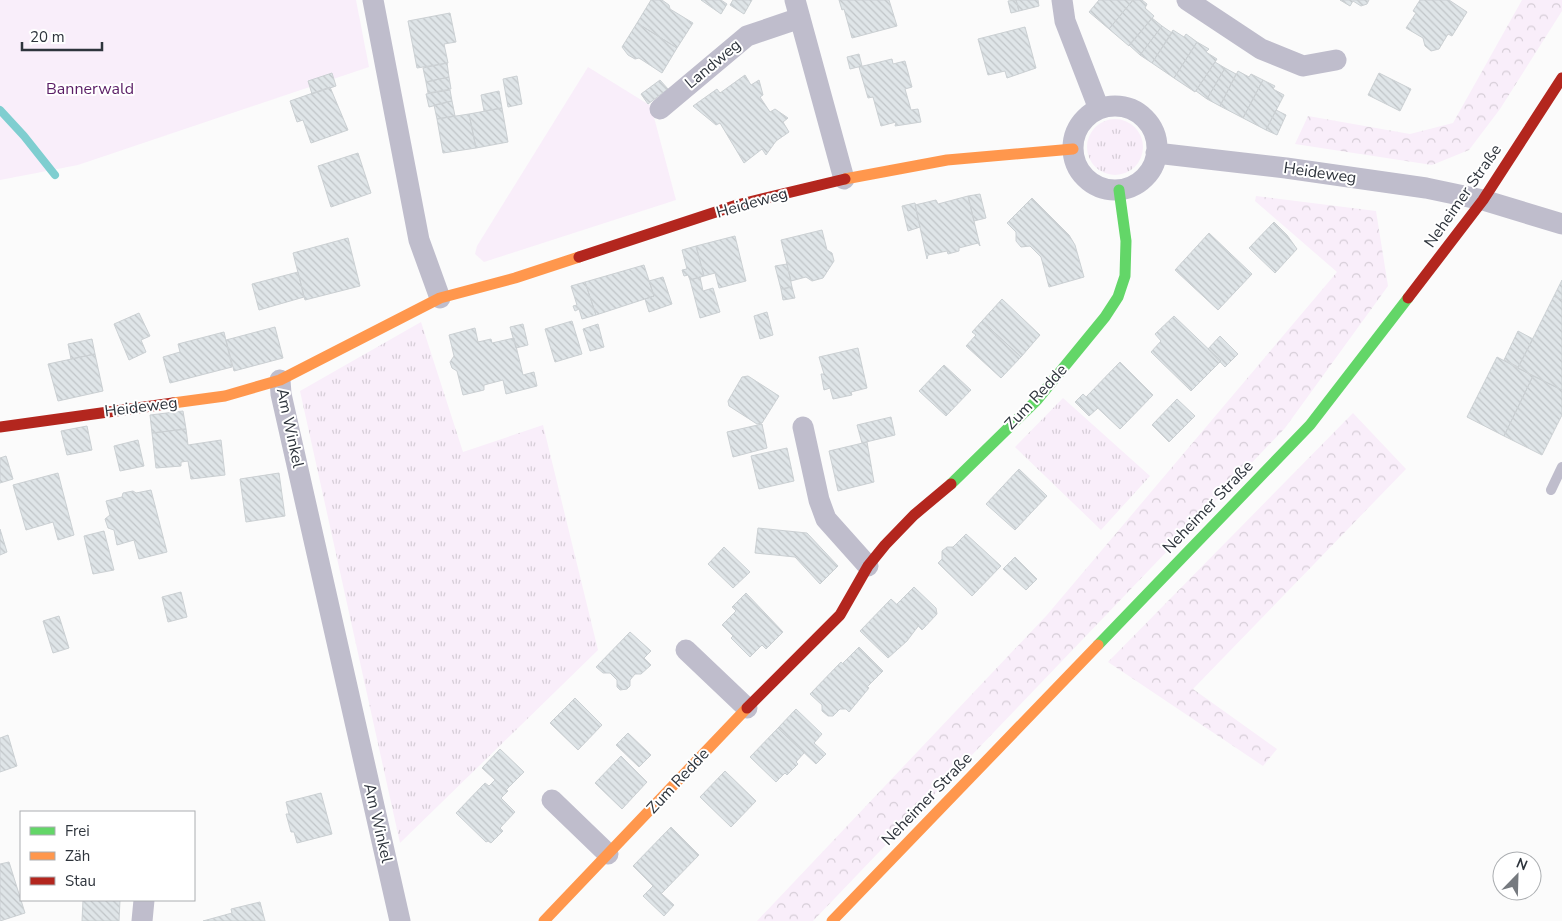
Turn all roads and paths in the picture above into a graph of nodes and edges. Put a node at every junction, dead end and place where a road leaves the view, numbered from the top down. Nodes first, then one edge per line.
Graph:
1 (373, 0) edge
2 (1062, 0) edge
3 (1187, 0) edge
4 (797, 9) edge
5 (1336, 60) dead end
6 (1562, 78) edge
7 (660, 109) dead end
8 (1099, 109) junction
9 (1073, 149) junction
10 (1156, 153) junction
11 (844, 179) junction
12 (1119, 190) junction
13 (1482, 200) junction
14 (1562, 224) edge
15 (440, 298) junction
16 (280, 380) junction
17 (0, 427) edge
18 (803, 427) dead end
19 (1562, 467) edge
20 (1551, 490) dead end
21 (868, 566) junction
22 (686, 650) dead end
23 (747, 708) junction
24 (552, 800) dead end
25 (608, 854) junction
26 (144, 901) edge
27 (142, 921) edge
28 (400, 921) edge
29 (544, 921) edge
30 (832, 921) edge

1 - 15 street
2 - 8 street
3 - 5 street
4 - 7 street, Landweg
4 - 11 street, Landweg
6 - 13 street, Neheimer Straße
8 - 9 street
8 - 10 street
9 - 11 street, Heideweg
9 - 12 street
10 - 12 street
10 - 13 street, Heideweg
11 - 15 street, Heideweg
12 - 21 street, Zum Redde
13 - 14 street, Heideweg
13 - 30 street, Neheimer Straße
15 - 16 street, Am Winkel
16 - 17 street, Heideweg
16 - 28 street, Am Winkel
18 - 21 street
19 - 20 lane
21 - 23 street, Zum Redde
22 - 23 street
23 - 25 street, Zum Redde
24 - 25 street
25 - 29 street, Zum Redde
26 - 27 street

